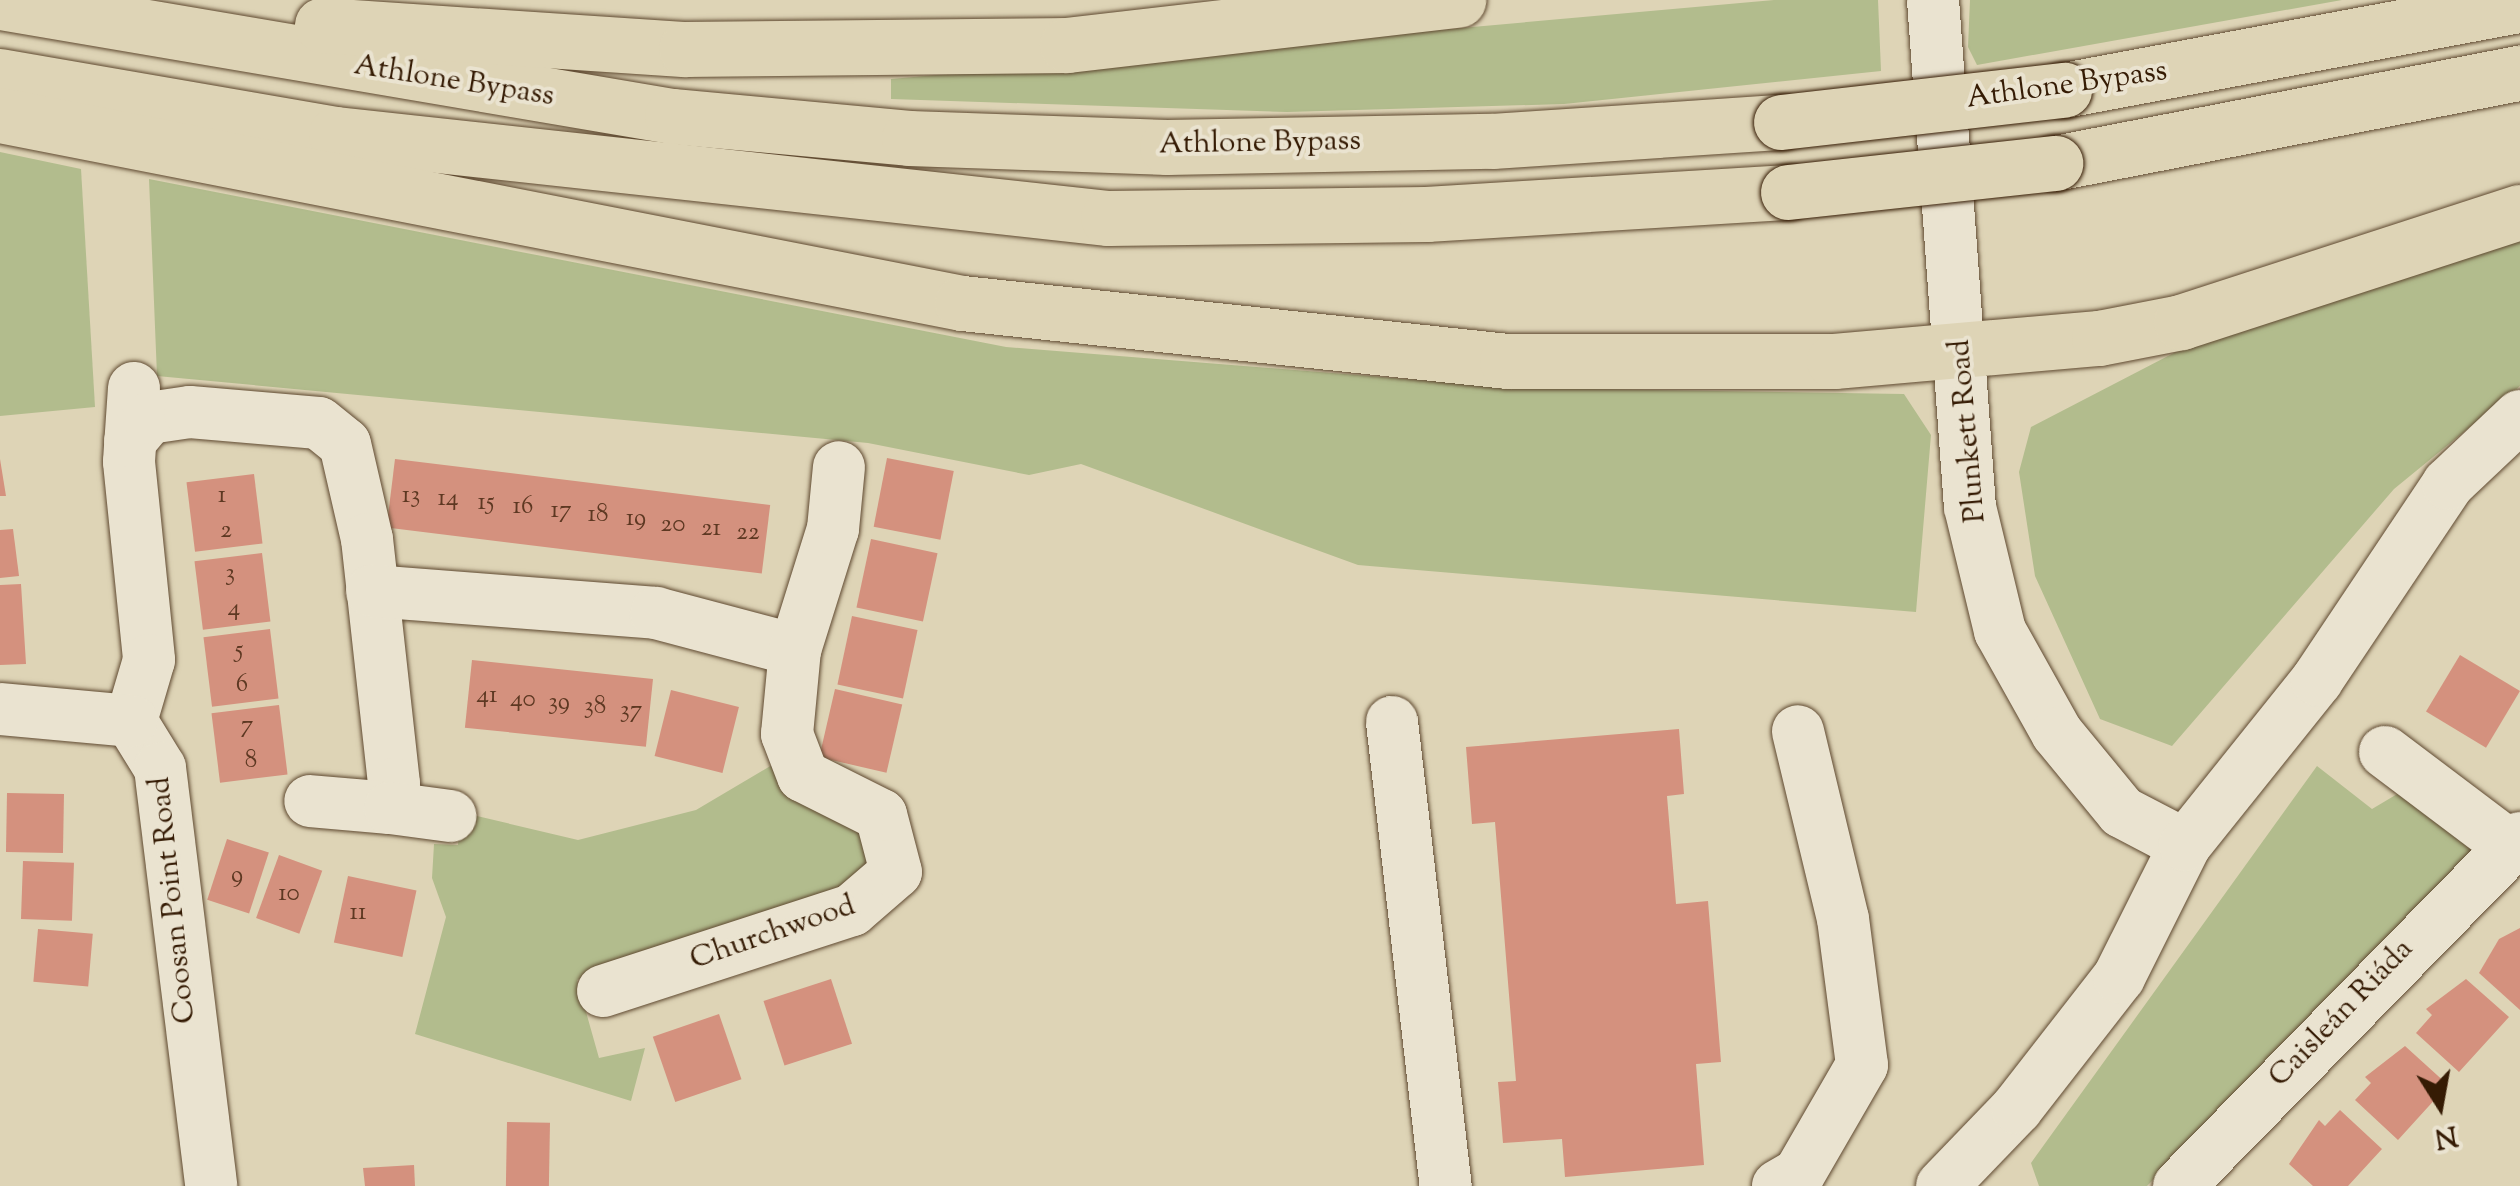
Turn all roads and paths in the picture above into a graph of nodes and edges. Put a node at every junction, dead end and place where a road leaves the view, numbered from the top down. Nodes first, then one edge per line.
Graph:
1 (166, 0) edge
2 (1458, 0) edge
3 (1933, 0) edge
4 (0, 2) edge
5 (2520, 5) edge
6 (2520, 73) edge
7 (0, 76) edge
8 (0, 115) edge
9 (2520, 212) edge
10 (1961, 354) junction
11 (134, 388) dead end
12 (2520, 416) edge
13 (130, 441) junction
14 (839, 467) dead end
15 (372, 591) junction
16 (794, 650) junction
17 (0, 709) edge
18 (131, 721) junction
19 (1392, 722) dead end
20 (1798, 731) dead end
21 (2385, 752) dead end
22 (310, 800) dead end
23 (390, 808) junction
24 (450, 816) dead end
25 (2516, 842) edge
26 (2185, 844) junction
27 (603, 992) dead end
28 (1964, 1180) edge
29 (210, 1186) edge
30 (1446, 1186) edge
31 (1778, 1186) edge
32 (2179, 1186) edge

1 - 2 highway
3 - 10 street, Plunkett Road
4 - 5 highway, Athlone Bypass, bridge
6 - 7 highway, Athlone Bypass, bridge
8 - 10 highway
9 - 10 highway
10 - 26 street, Plunkett Road
11 - 13 street
12 - 26 street
13 - 15 street
13 - 18 street
14 - 16 street, Churchwood
15 - 16 street
15 - 23 street
16 - 27 street, Churchwood
17 - 18 street
18 - 29 street, Coosan Point Road
19 - 30 street
20 - 31 street
21 - 25 street, Caisleán Riáda
22 - 23 street
23 - 24 street
25 - 32 street, Caisleán Riáda
26 - 28 street

